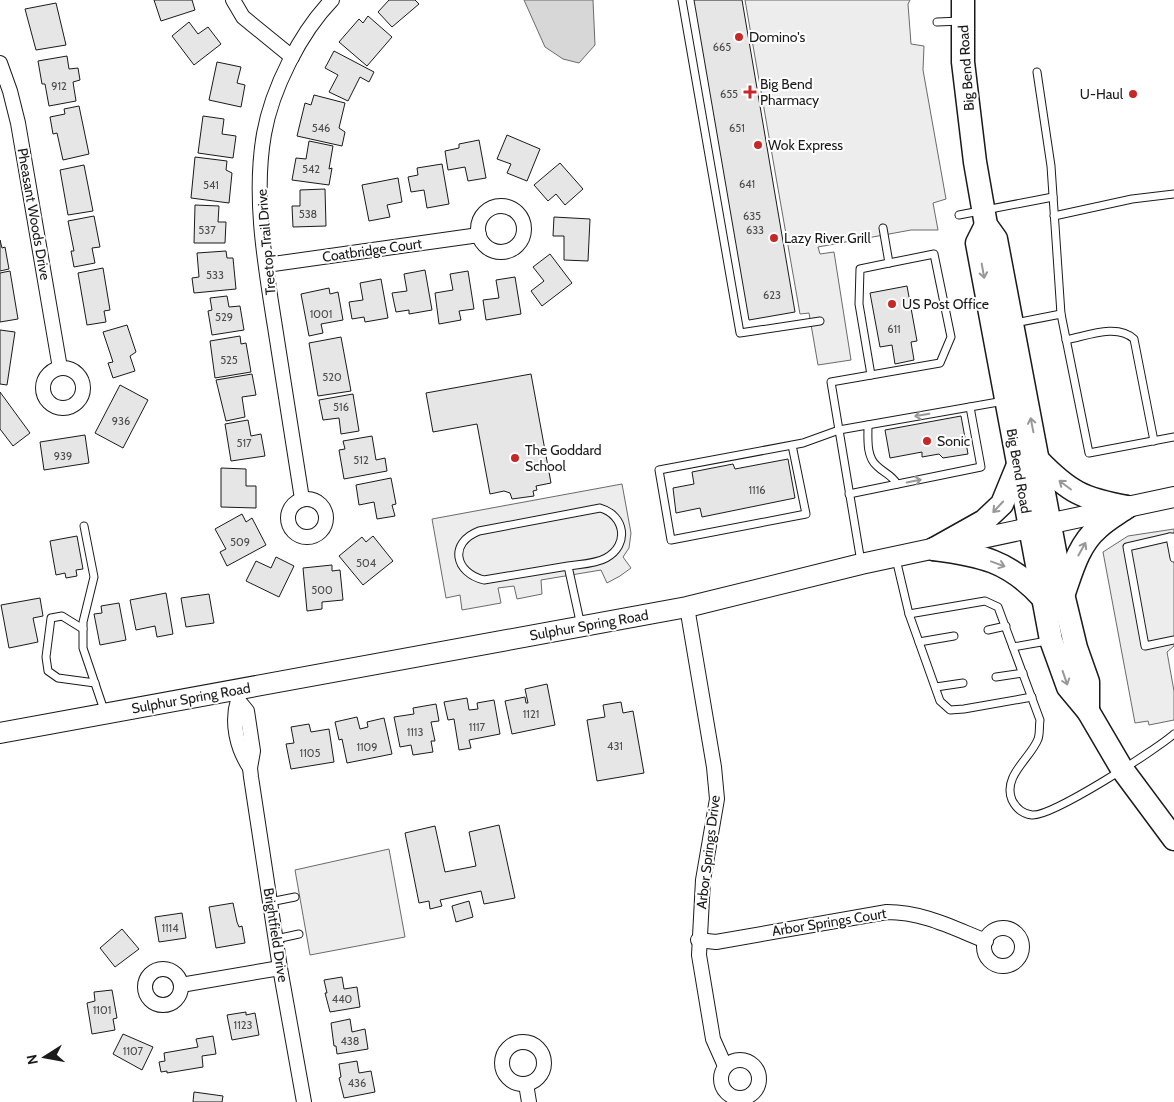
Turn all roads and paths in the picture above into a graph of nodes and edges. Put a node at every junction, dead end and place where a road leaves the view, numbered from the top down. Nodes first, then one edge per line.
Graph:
1 (233, 0) edge
2 (332, 0) edge
3 (682, 0) edge
4 (963, 10) edge
5 (937, 22) dead end
6 (292, 56) junction
7 (0, 63) edge
8 (1037, 72) dead end
9 (1174, 194) edge
10 (1053, 197) junction
11 (959, 215) dead end
12 (1054, 216) junction
13 (985, 218) junction
14 (883, 228) dead end
15 (479, 235) dead end
16 (890, 263) junction
17 (266, 265) junction
18 (1061, 314) junction
19 (820, 320) dead end
20 (1013, 323) junction
21 (1066, 340) junction
22 (60, 368) dead end
23 (871, 375) junction
24 (1006, 400) junction
25 (970, 407) junction
26 (868, 424) junction
27 (839, 430) junction
28 (1174, 437) edge
29 (1154, 441) junction
30 (792, 445) junction
31 (1028, 462) junction
32 (897, 484) junction
33 (849, 494) junction
34 (1174, 497) edge
35 (302, 499) dead end
36 (1126, 508) junction
37 (84, 526) dead end
38 (1040, 526) junction
39 (1172, 537) edge
40 (934, 549) junction
41 (896, 558) junction
42 (1174, 558) edge
43 (861, 564) junction
44 (568, 566) junction
45 (1053, 595) junction
46 (687, 607) junction
47 (909, 614) junction
48 (581, 626) junction
49 (1006, 626) junction
50 (83, 629) junction
51 (988, 630) dead end
52 (954, 636) dead end
53 (1051, 640) junction
54 (1174, 640) edge
55 (919, 642) junction
56 (1014, 648) junction
57 (1023, 672) junction
58 (996, 677) dead end
59 (963, 682) dead end
60 (95, 684) junction
61 (936, 687) junction
62 (237, 695) junction
63 (1032, 697) junction
64 (1088, 710) junction
65 (105, 713) junction
66 (0, 733) edge
67 (1174, 734) edge
68 (1122, 769) junction
69 (1174, 839) edge
70 (295, 897) dead end
71 (270, 902) junction
72 (299, 934) dead end
73 (276, 939) junction
74 (698, 940) junction
75 (986, 941) dead end
76 (280, 968) junction
77 (181, 985) dead end
78 (725, 1066) dead end
79 (526, 1084) dead end
80 (304, 1102) edge
81 (529, 1102) edge

1 - 6 street
2 - 6 street, Treetop Trail Drive
3 - 19 lane
4 - 5 lane
4 - 13 main road, Big Bend Road
6 - 17 street, Treetop Trail Drive
7 - 22 street, Pheasant Woods Drive
8 - 10 lane
9 - 12 lane
10 - 12 lane
10 - 13 lane
11 - 13 lane
12 - 18 lane
13 - 20 main road, Big Bend Road
13 -> 24 main road, Big Bend Road
14 - 16 lane
15 - 17 street, Coatbridge Court
16 - 23 lane
16 - 23 lane
17 - 35 street, Treetop Trail Drive
18 - 20 lane
18 - 21 lane
31 -> 20 main road, Big Bend Road
21 - 29 lane
21 - 29 lane
23 - 27 lane
24 - 25 lane
24 - 31 main road, Big Bend Road
25 -> 26 lane
32 -> 25 lane
26 - 27 lane
26 - 32 lane
27 - 30 lane
27 - 33 lane
28 - 29 lane
30 - 30 lane
36 -> 31 main road
31 - 38 main road, Big Bend Road
31 -> 40 main road
32 - 33 lane
33 - 43 lane
34 - 36 main road, Sulphur Spring Road
36 - 38 main road, Sulphur Spring Road
45 -> 36 main road
37 - 50 lane
38 - 40 main road, Sulphur Spring Road
38 - 45 main road, Big Bend Road
39 - 42 lane
39 - 54 lane
40 - 41 main road, Sulphur Spring Road
40 -> 45 main road
41 - 43 main road, Sulphur Spring Road
41 - 47 lane
43 - 46 main road, Sulphur Spring Road
44 - 44 lane
44 - 48 lane
45 - 53 main road, Big Bend Road
45 - 64 main road, Big Bend Road
46 - 48 main road, Sulphur Spring Road
46 - 74 street, Arbor Springs Drive
47 - 49 lane
47 - 55 lane
48 - 62 main road, Sulphur Spring Road
49 - 51 lane
49 - 56 lane
50 - 60 lane
50 - 60 lane
52 - 55 lane
53 - 56 lane
53 -> 64 main road, Big Bend Road
55 - 61 lane
56 - 57 lane
57 - 58 lane
57 - 63 lane
59 - 61 lane
60 - 65 lane
61 - 63 lane
62 - 65 main road, Sulphur Spring Road
62 - 71 street, Brightfield Drive
63 - 68 lane
64 - 68 main road, Big Bend Road
65 - 66 main road, Sulphur Spring Road
67 - 68 lane
68 - 69 main road, Big Bend Road
70 - 71 lane
71 - 73 street, Brightfield Drive
72 - 73 lane
73 - 76 street, Brightfield Drive
74 - 75 street, Arbor Springs Court
74 - 78 street, Arbor Springs Drive
76 - 77 street
76 - 80 street, Brightfield Drive
79 - 81 street

